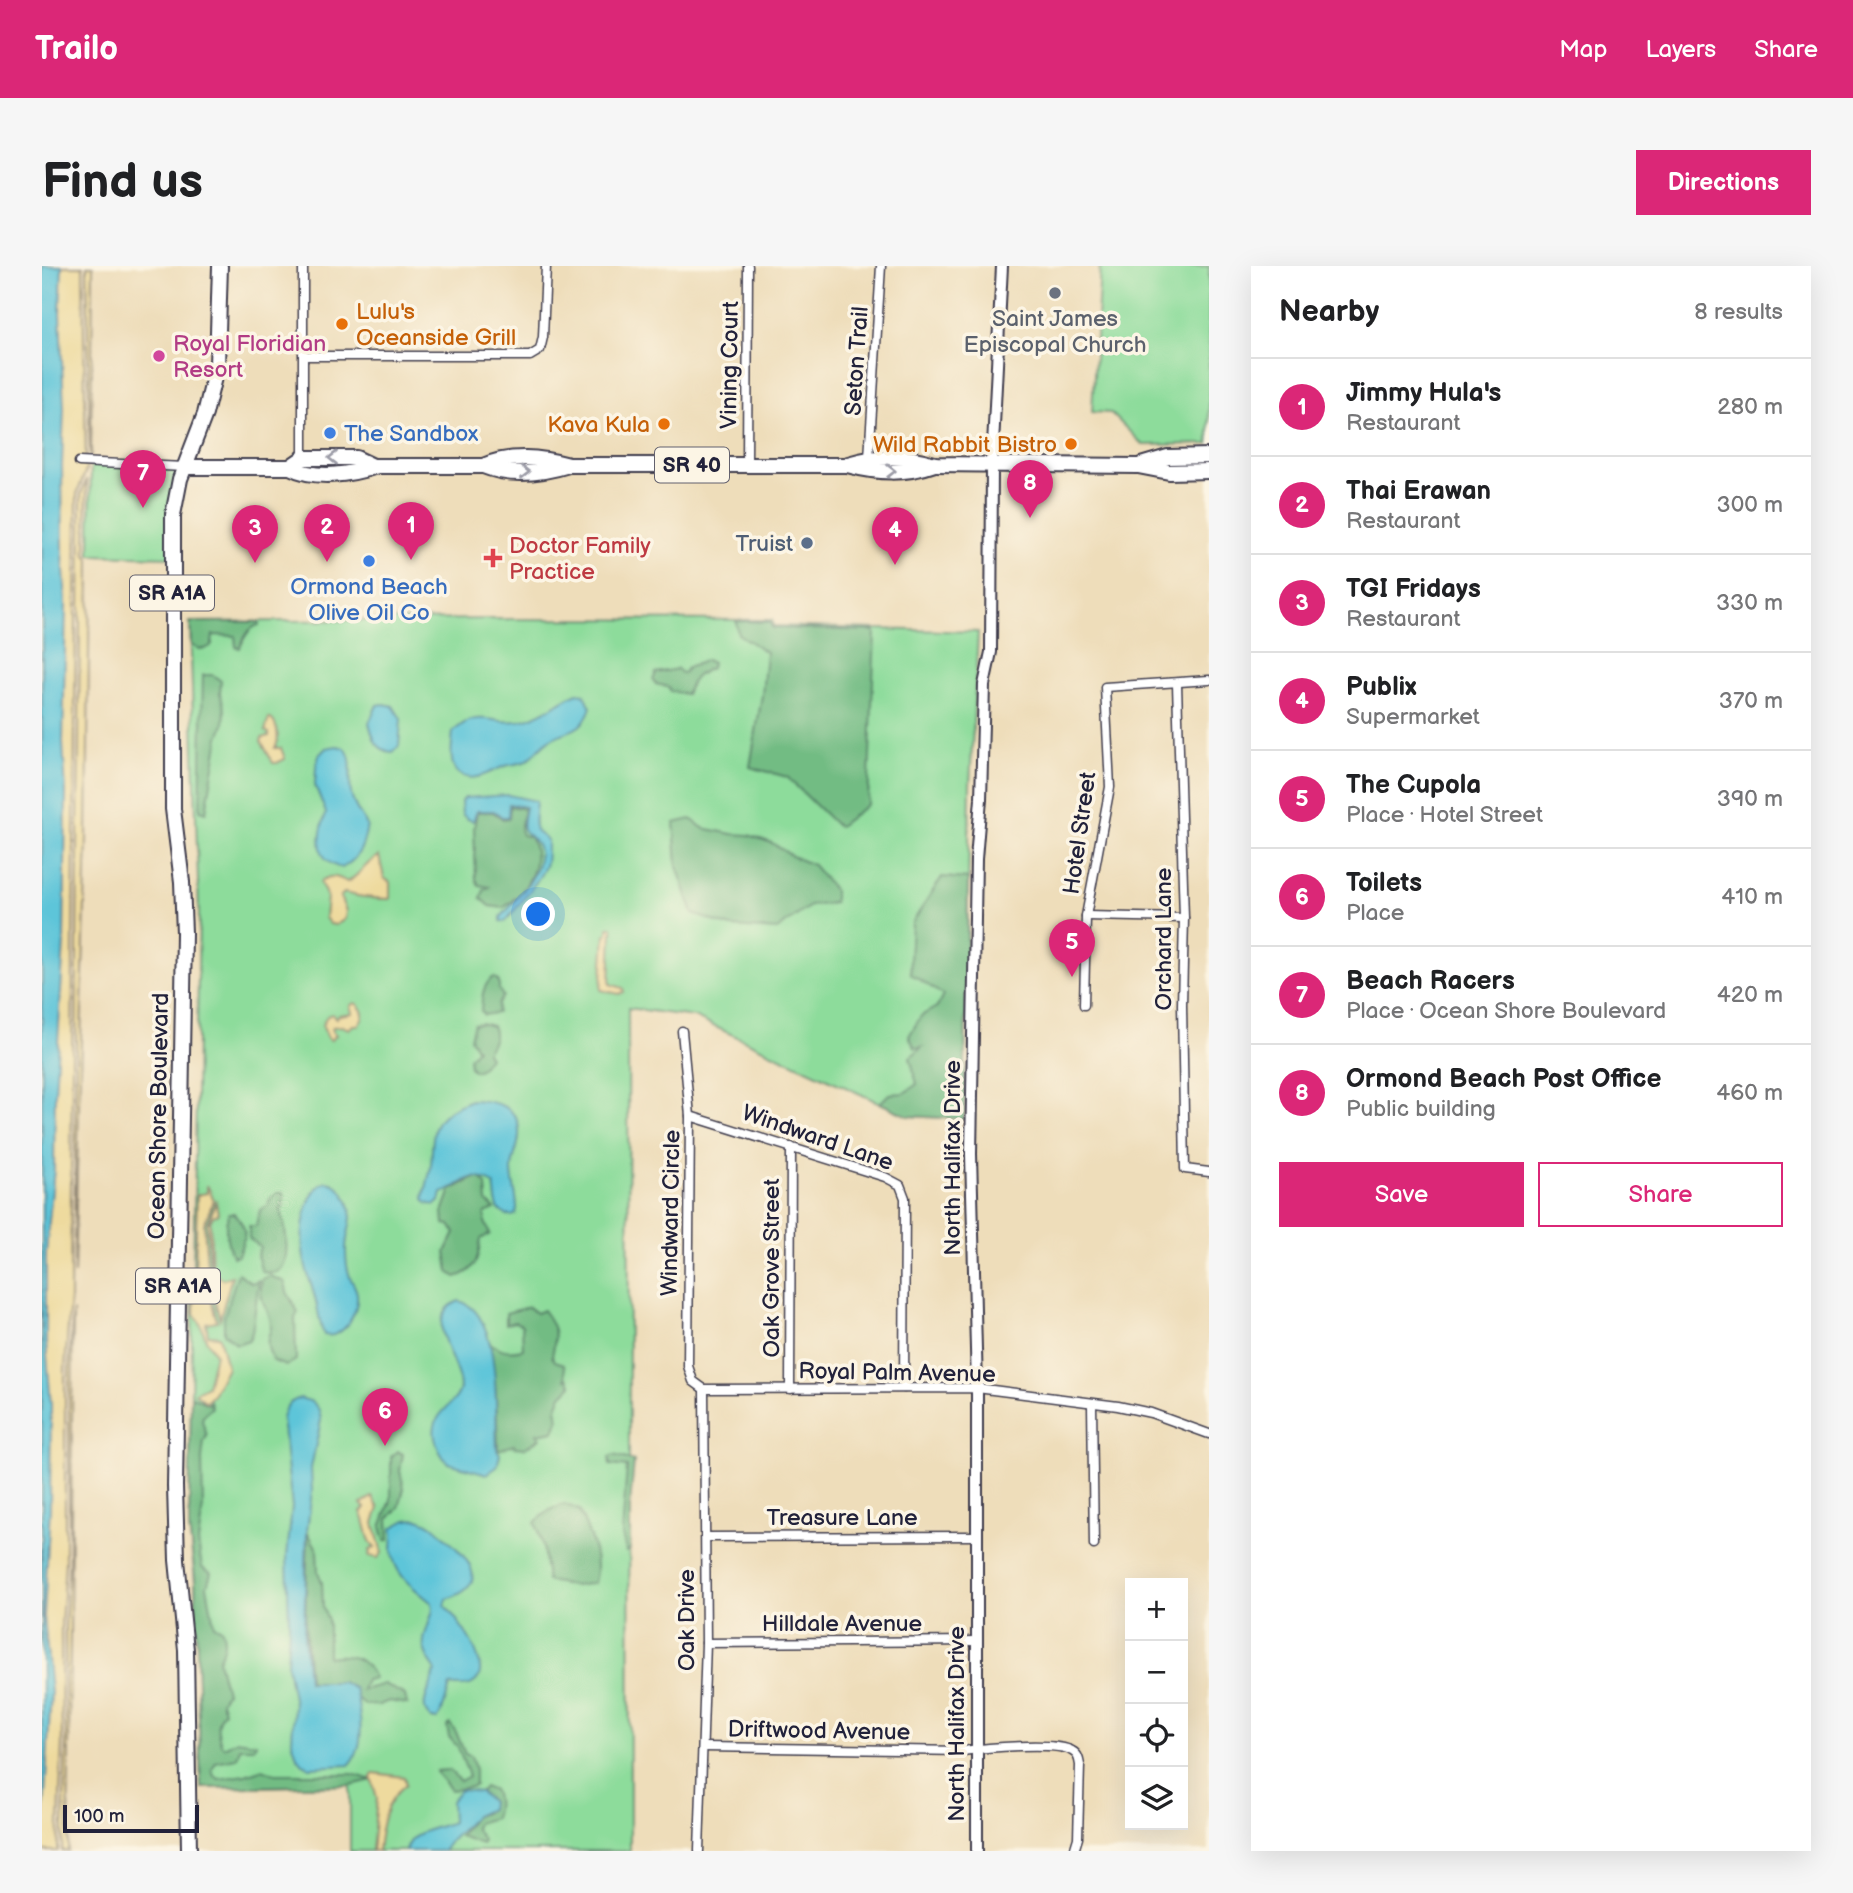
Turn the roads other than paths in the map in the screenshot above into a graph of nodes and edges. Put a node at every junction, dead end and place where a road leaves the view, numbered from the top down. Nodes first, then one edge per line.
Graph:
1 (220, 266) edge
2 (303, 266) edge
3 (546, 266) edge
4 (748, 266) edge
5 (881, 266) edge
6 (1002, 266) edge
7 (304, 356) junction
8 (1209, 456) edge
9 (303, 458) junction
10 (869, 458) junction
11 (79, 462) dead end
12 (935, 464) junction
13 (747, 465) junction
14 (847, 465) junction
15 (992, 465) junction
16 (377, 466) junction
17 (1138, 466) junction
18 (184, 467) junction
19 (290, 467) junction
20 (1209, 471) edge
21 (1209, 680) edge
22 (1177, 684) junction
23 (1086, 916) junction
24 (1184, 918) junction
25 (1084, 1005) dead end
26 (682, 1031) dead end
27 (690, 1115) junction
28 (791, 1147) junction
29 (1209, 1172) edge
30 (904, 1388) junction
31 (977, 1388) junction
32 (704, 1389) junction
33 (790, 1390) junction
34 (1092, 1405) junction
35 (1209, 1434) edge
36 (978, 1536) junction
37 (706, 1537) junction
38 (1094, 1545) dead end
39 (978, 1641) junction
40 (706, 1643) junction
41 (703, 1747) junction
42 (976, 1749) junction
43 (188, 1851) edge
44 (699, 1851) edge
45 (977, 1851) edge
46 (1074, 1851) edge

1 - 18 main road, SR A1A
2 - 7 street
3 - 7 street
4 - 13 street, Vining Court
5 - 10 street, Seton Trail
6 - 15 street, North Halifax Drive
7 - 9 street
8 - 17 main road, SR 40
16 -> 9 main road, SR 40
9 - 19 main road
10 - 12 main road, SR 40
10 - 14 main road, SR 40
11 - 18 street
14 -> 12 main road, SR 40
12 - 15 main road, SR 40
13 - 14 main road, SR 40
13 - 16 main road, SR 40
15 - 17 main road, SR 40
15 - 31 street, North Halifax Drive
16 - 19 main road, SR 40
17 - 20 main road, SR 40
18 - 19 main road, SR 40
18 - 43 main road, Ocean Shore Boulevard / SR A1A
21 - 22 street, Hotel Street
22 - 23 street, Hotel Street
22 - 24 street, Orchard Lane
23 - 24 street
23 - 25 street, Hotel Street
24 - 29 street, Orchard Lane
26 - 27 street, Windward Circle
27 - 28 street, Windward Lane
27 - 32 street, Windward Circle
28 - 30 street, Windward Lane
28 - 33 street, Oak Grove Street
30 - 31 street, Royal Palm Avenue
30 - 33 street, Royal Palm Avenue
31 - 34 street, Royal Palm Avenue
31 - 36 street, North Halifax Drive
32 - 33 street, Royal Palm Avenue
32 - 37 street, Oak Drive
34 - 35 street, Royal Palm Avenue
34 - 38 street
36 - 37 street, Treasure Lane
36 - 39 street, North Halifax Drive
37 - 40 street, Oak Drive
39 - 40 street, Hilldale Avenue
39 - 42 street, North Halifax Drive
40 - 41 street, Oak Drive
41 - 42 street, Driftwood Avenue
41 - 44 street, Oak Drive
42 - 45 street, North Halifax Drive
42 - 46 street, Driftwood Avenue

